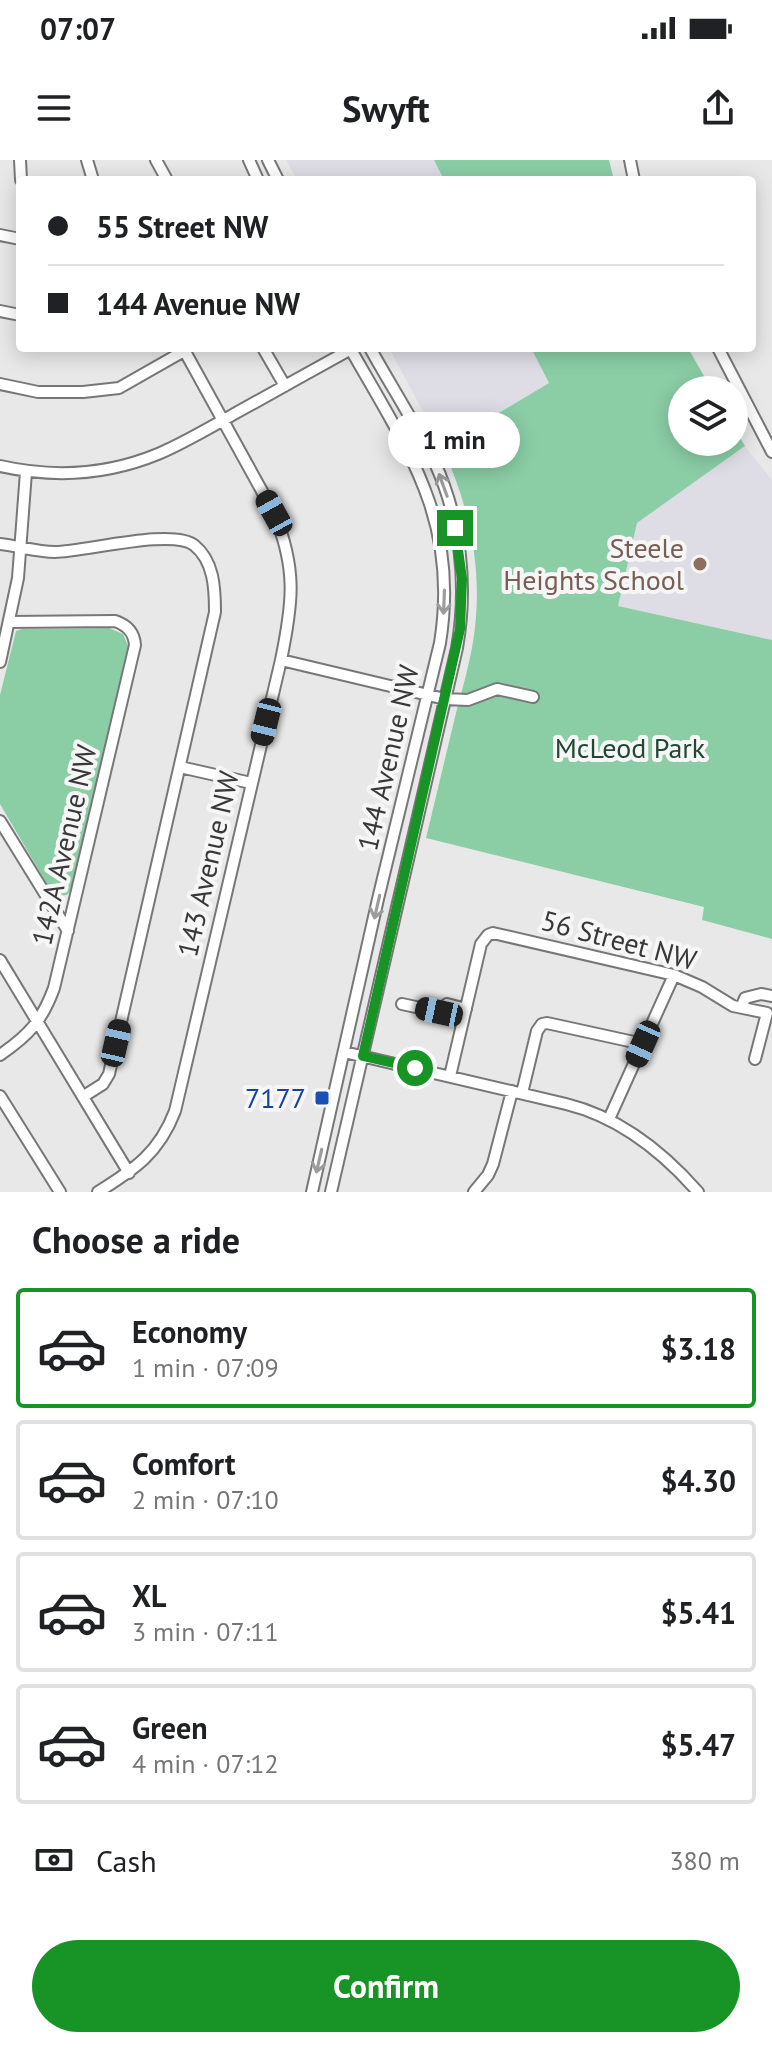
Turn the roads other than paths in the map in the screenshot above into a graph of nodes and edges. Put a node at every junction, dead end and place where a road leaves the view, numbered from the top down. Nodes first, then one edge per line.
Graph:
1 (179, 352) edge
2 (186, 352) edge
3 (265, 352) edge
4 (345, 352) edge
5 (354, 352) edge
6 (372, 352) edge
7 (720, 352) edge
8 (0, 384) edge
9 (285, 386) junction
10 (223, 420) junction
11 (772, 452) edge
12 (0, 466) edge
13 (26, 472) junction
14 (0, 544) edge
15 (21, 547) junction
16 (9, 622) junction
17 (281, 660) junction
18 (0, 662) edge
19 (427, 695) junction
20 (533, 697) dead end
21 (445, 699) junction
22 (180, 767) junction
23 (251, 783) junction
24 (0, 821) edge
25 (68, 931) junction
26 (0, 960) edge
27 (674, 975) junction
28 (772, 996) edge
29 (402, 1004) dead end
30 (737, 1006) junction
31 (466, 1009) junction
32 (38, 1023) junction
33 (643, 1044) junction
34 (344, 1052) junction
35 (0, 1055) edge
36 (363, 1056) junction
37 (755, 1059) dead end
38 (450, 1076) junction
39 (517, 1092) junction
40 (0, 1096) edge
41 (84, 1096) junction
42 (609, 1119) junction
43 (129, 1173) junction
44 (60, 1192) edge
45 (98, 1192) edge
46 (312, 1192) edge
47 (331, 1192) edge
48 (474, 1192) edge
49 (698, 1192) edge

1 - 8 street
2 - 10 street, 143 Avenue NW
3 - 9 street
4 - 9 street
5 -> 19 street, 144 Avenue NW
21 -> 6 street, 144 Avenue NW
7 - 11 street
9 - 10 street
10 - 13 street
10 - 17 street, 143 Avenue NW
12 - 13 street
13 - 15 street
14 - 15 street
15 - 16 street
15 - 22 street
16 - 18 street
16 - 25 street, 142A Avenue NW
17 - 19 street
17 - 23 street, 143 Avenue NW
19 - 21 street
19 -> 34 street, 144 Avenue NW
20 - 21 street
21 - 36 street, 144 Avenue NW
22 - 23 street
22 - 41 street
23 - 43 street, 143 Avenue NW
24 - 25 street
25 - 32 street, 142A Avenue NW
26 - 32 street
27 - 30 street, 56 Street NW
27 - 31 street, 56 Street NW
27 - 33 street
28 - 30 street
29 - 31 street
30 - 37 street, 56 Street NW
31 - 38 street
32 - 35 street, 142A Avenue NW
32 - 41 street
33 - 39 street
33 - 42 street
34 - 36 street
34 -> 46 street, 144 Avenue NW
36 - 38 street
36 - 47 street, 144 Avenue NW
38 - 39 street
39 - 42 street
39 - 48 street
40 - 44 street
41 - 43 street
42 - 49 street
43 - 45 street, 143 Avenue NW

